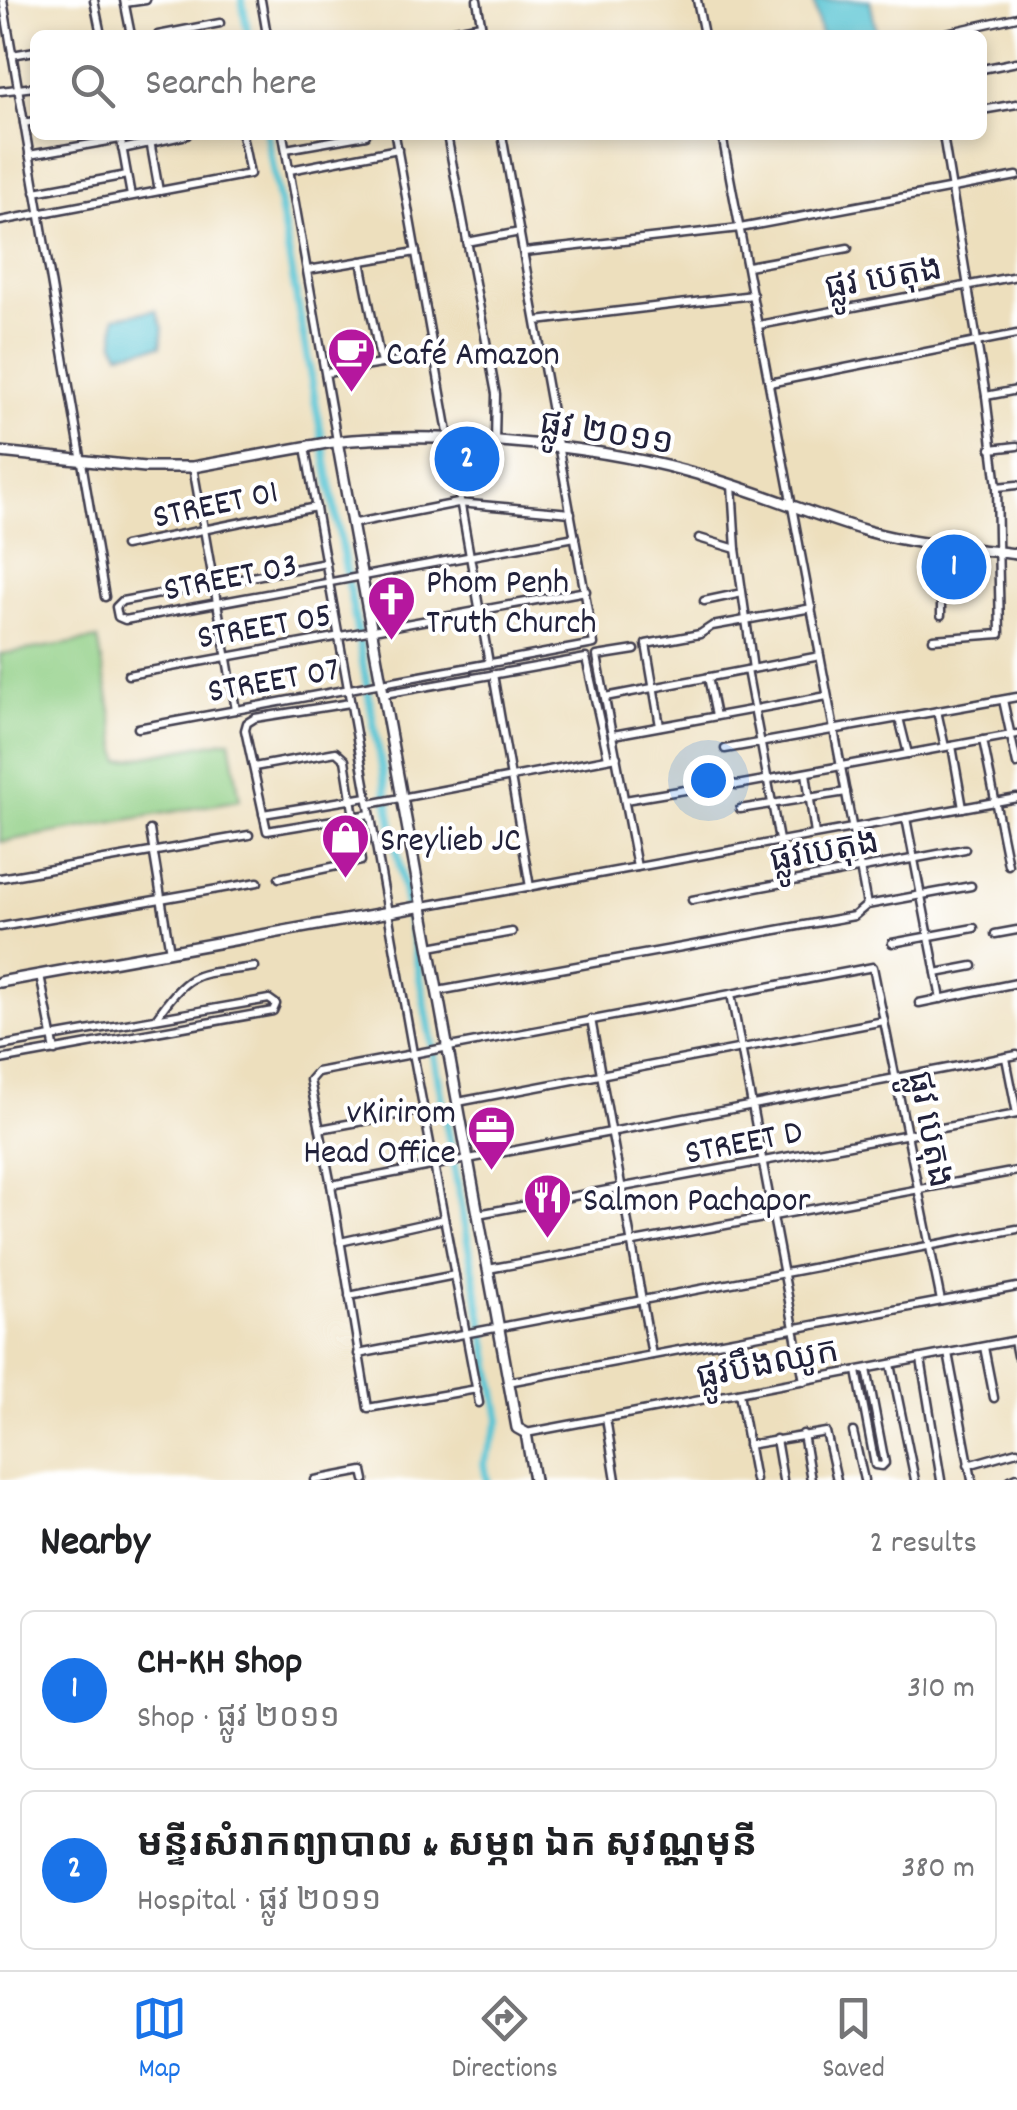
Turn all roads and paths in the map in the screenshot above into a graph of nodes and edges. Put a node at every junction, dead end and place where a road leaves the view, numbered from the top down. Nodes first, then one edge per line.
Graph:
1 (3, 0) edge
2 (94, 0) edge
3 (146, 0) edge
4 (261, 0) edge
5 (476, 0) edge
6 (697, 0) edge
7 (124, 2) edge
8 (1017, 17) edge
9 (220, 23) dead end
10 (481, 25) junction
11 (100, 30) edge
12 (129, 30) edge
13 (184, 30) edge
14 (266, 30) edge
15 (455, 30) edge
16 (482, 30) edge
17 (703, 30) edge
18 (959, 30) edge
19 (30, 52) edge
20 (12, 55) junction
21 (1017, 62) edge
22 (987, 68) edge
23 (30, 87) edge
24 (18, 90) junction
25 (0, 91) edge
26 (1017, 104) edge
27 (987, 109) edge
28 (30, 122) edge
29 (24, 123) junction
30 (106, 140) edge
31 (120, 140) edge
32 (147, 140) edge
33 (150, 140) edge
34 (243, 140) edge
35 (284, 140) edge
36 (337, 140) edge
37 (396, 140) edge
38 (448, 140) edge
39 (503, 140) edge
40 (723, 140) edge
41 (944, 140) edge
42 (122, 149) junction
43 (286, 149) junction
44 (398, 149) junction
45 (29, 156) junction
46 (290, 170) junction
47 (127, 176) junction
48 (1017, 176) edge
49 (952, 188) junction
50 (159, 191) junction
51 (36, 192) junction
52 (131, 196) junction
53 (39, 214) junction
54 (0, 221) edge
55 (740, 228) junction
56 (520, 232) junction
57 (467, 242) junction
58 (848, 248) dead end
59 (416, 252) junction
60 (524, 252) junction
61 (361, 261) junction
62 (748, 266) junction
63 (308, 270) junction
64 (1017, 276) edge
65 (968, 286) junction
66 (754, 295) junction
67 (537, 322) junction
68 (759, 325) junction
69 (1017, 334) edge
70 (977, 341) junction
71 (435, 355) junction
72 (380, 364) junction
73 (326, 373) junction
74 (769, 383) junction
75 (1017, 390) edge
76 (986, 396) junction
77 (449, 439) junction
78 (334, 442) junction
79 (494, 442) junction
80 (1017, 446) edge
81 (308, 447) junction
82 (560, 449) junction
83 (991, 449) junction
84 (0, 452) edge
85 (81, 460) junction
86 (193, 467) junction
87 (732, 485) junction
88 (1017, 485) edge
89 (997, 487) junction
90 (458, 503) junction
91 (790, 505) junction
92 (316, 507) junction
93 (571, 513) junction
94 (351, 524) junction
95 (204, 529) junction
96 (576, 537) junction
97 (699, 538) dead end
98 (124, 546) dead end
99 (941, 546) junction
100 (736, 549) junction
101 (999, 552) junction
102 (1017, 554) edge
103 (469, 556) junction
104 (326, 563) junction
105 (360, 575) junction
106 (330, 581) junction
107 (214, 583) junction
108 (586, 592) junction
109 (162, 593) junction
110 (742, 593) junction
111 (105, 597) dead end
112 (704, 600) dead end
113 (217, 602) junction
114 (812, 608) junction
115 (479, 610) junction
116 (166, 612) junction
117 (942, 615) dead end
118 (745, 620) junction
119 (370, 630) junction
120 (340, 636) junction
121 (933, 639) dead end
122 (635, 650) dead end
123 (227, 656) junction
124 (820, 656) junction
125 (490, 664) junction
126 (750, 669) junction
127 (128, 674) dead end
128 (493, 674) junction
129 (708, 677) junction
130 (381, 687) junction
131 (652, 687) junction
132 (352, 689) junction
133 (827, 696) junction
134 (1017, 697) edge
135 (605, 698) junction
136 (1003, 700) junction
137 (350, 702) junction
138 (754, 709) junction
139 (236, 710) junction
140 (937, 711) junction
141 (716, 716) junction
142 (900, 718) junction
143 (660, 726) junction
144 (138, 728) dead end
145 (834, 730) junction
146 (1014, 734) edge
147 (612, 735) junction
148 (983, 740) junction
149 (760, 743) junction
150 (948, 747) junction
151 (726, 749) dead end
152 (908, 754) junction
153 (612, 757) junction
154 (1017, 764) edge
155 (254, 766) junction
156 (840, 766) junction
157 (806, 773) junction
158 (512, 776) junction
159 (767, 780) junction
160 (846, 792) junction
161 (399, 797) junction
162 (810, 798) junction
163 (1017, 798) edge
164 (352, 799) junction
165 (625, 800) junction
166 (370, 801) junction
167 (996, 802) junction
168 (772, 804) junction
169 (963, 808) junction
170 (740, 809) dead end
171 (263, 814) junction
172 (370, 814) junction
173 (355, 816) junction
174 (906, 818) junction
175 (852, 828) junction
176 (150, 830) dead end
177 (816, 834) junction
178 (249, 835) dead end
179 (779, 841) junction
180 (965, 849) dead end
181 (153, 852) junction
182 (914, 858) junction
183 (1008, 865) dead end
184 (860, 866) junction
185 (637, 867) junction
186 (0, 878) edge
187 (279, 878) dead end
188 (258, 882) dead end
189 (530, 886) junction
190 (971, 886) dead end
191 (921, 896) junction
192 (161, 899) junction
193 (692, 900) dead end
194 (867, 904) junction
195 (419, 907) junction
196 (390, 912) junction
197 (0, 927) edge
198 (974, 928) dead end
199 (1017, 930) edge
200 (512, 932) dead end
201 (995, 934) dead end
202 (929, 936) junction
203 (892, 943) dead end
204 (430, 948) junction
205 (170, 952) junction
206 (255, 966) dead end
207 (973, 966) dead end
208 (936, 973) junction
209 (40, 975) junction
210 (0, 982) edge
211 (1017, 983) edge
212 (438, 991) junction
213 (731, 993) junction
214 (941, 999) junction
215 (919, 1002) dead end
216 (156, 1018) junction
217 (591, 1019) junction
218 (884, 1021) junction
219 (51, 1036) junction
220 (0, 1046) edge
221 (446, 1047) junction
222 (741, 1048) junction
223 (54, 1051) junction
224 (416, 1053) junction
225 (1017, 1055) edge
226 (1006, 1057) junction
227 (0, 1060) edge
228 (601, 1075) junction
229 (896, 1078) junction
230 (458, 1102) junction
231 (752, 1106) junction
232 (424, 1110) junction
233 (1017, 1115) edge
234 (320, 1129) junction
235 (612, 1132) junction
236 (907, 1134) junction
237 (466, 1160) junction
238 (762, 1162) junction
239 (436, 1165) junction
240 (1017, 1171) edge
241 (331, 1185) junction
242 (622, 1188) junction
243 (918, 1189) junction
244 (478, 1214) junction
245 (773, 1216) junction
246 (444, 1219) junction
247 (1017, 1229) edge
248 (340, 1242) junction
249 (632, 1242) junction
250 (930, 1246) junction
251 (488, 1269) junction
252 (784, 1273) junction
253 (455, 1275) junction
254 (1017, 1287) edge
255 (350, 1296) junction
256 (642, 1299) junction
257 (941, 1301) junction
258 (497, 1327) junction
259 (794, 1329) junction
260 (467, 1332) junction
261 (1016, 1341) edge
262 (984, 1347) junction
263 (358, 1354) junction
264 (948, 1354) junction
265 (652, 1355) junction
266 (1017, 1356) edge
267 (920, 1359) junction
268 (891, 1364) junction
269 (868, 1369) junction
270 (857, 1371) junction
271 (804, 1381) junction
272 (508, 1382) junction
273 (477, 1389) junction
274 (738, 1393) junction
275 (994, 1398) dead end
276 (480, 1403) dead end
277 (606, 1418) junction
278 (853, 1432) dead end
279 (526, 1433) junction
280 (803, 1434) junction
281 (776, 1439) junction
282 (748, 1445) junction
283 (1017, 1451) edge
284 (968, 1465) junction
285 (1017, 1477) edge
286 (968, 1479) edge
287 (315, 1480) edge
288 (365, 1480) edge
289 (534, 1480) edge
290 (616, 1480) edge
291 (755, 1480) edge
292 (784, 1480) edge
293 (811, 1480) edge
294 (837, 1480) edge
295 (864, 1480) edge
296 (914, 1480) edge
297 (941, 1480) edge
298 (1010, 1480) edge

1 - 20 street
2 - 11 street
3 - 7 street
4 - 14 street
5 - 10 street
6 - 17 street
7 - 12 street
8 - 18 street
9 - 13 street
10 - 15 street
10 - 16 street
19 - 20 street
20 - 24 street
21 - 22 street
23 - 24 street
24 - 25 street
24 - 29 street
26 - 27 street
28 - 29 street
29 - 45 street
30 - 45 street
31 - 42 street
32 - 42 street
33 - 50 street
34 - 50 street
35 - 43 street
36 - 43 street
37 - 44 street
38 - 57 street
39 - 56 street
40 - 55 street
41 - 49 street
42 - 47 street
43 - 46 street
44 - 46 street
44 - 59 street
45 - 51 street
46 - 63 street
47 - 51 street
47 - 52 street
48 - 49 street
49 - 55 street
49 - 65 street
50 - 52 street
51 - 53 street
52 - 53 street
53 - 54 street
53 - 85 street
55 - 60 street
55 - 62 street
56 - 57 street
56 - 60 street
57 - 79 street
58 - 62 street
59 - 61 street
59 - 71 street
60 - 67 street
61 - 63 street
61 - 72 street
62 - 66 street
63 - 73 street
64 - 65 street, ផ្លូវ បេតុង
65 - 68 street, ផ្លូវ បេតុង
65 - 70 street
66 - 67 street
66 - 68 street
67 - 82 street
68 - 74 street
69 - 70 street
70 - 74 street
70 - 76 street
71 - 72 street
71 - 77 street
72 - 73 street
73 - 78 street
74 - 91 street
75 - 76 street
76 - 83 street
77 - 78 street, ផ្លូវ ២០១១
77 - 79 street, ផ្លូវ ២០១១
77 - 90 street
78 - 81 street, ផ្លូវ ២០១១
78 - 94 street
79 - 82 street, ផ្លូវ ២០១១
80 - 83 street
81 - 86 street, ផ្លូវ ២០១១
81 - 92 street
82 - 87 street, ផ្លូវ ២០១១
82 - 93 street
83 - 89 street
84 - 85 street, ផ្លូវ ២០១១
85 - 86 street, ផ្លូវ ២០១១
85 - 111 street
86 - 95 street
87 - 91 street, ផ្លូវ ២០១១
87 - 100 street
88 - 89 street
89 - 101 street
90 - 93 street
90 - 94 street
90 - 103 street
91 - 99 street, ផ្លូវ ២០១១
91 - 114 street
92 - 95 street, STREET 01
92 - 104 street
93 - 96 street
94 - 105 street
95 - 98 street, STREET 01
95 - 107 street
96 - 103 street, STREET 03
96 - 108 street
97 - 100 street
99 - 101 street, ផ្លូវ ២០១១
99 - 117 street
100 - 110 street
101 - 102 street, ផ្លូវ ២០១១
101 - 121 street
103 - 105 street, STREET 03
103 - 115 street
104 - 106 street
104 - 107 street, STREET 03
105 - 106 street, STREET 03
105 - 119 street
106 - 113 street, STREET 03
106 - 120 street
107 - 109 street, STREET 03
107 - 113 street
108 - 115 street, STREET 05
108 - 125 street, STREET 07
109 - 116 street
109 - 116 street, STREET 03
110 - 112 street
110 - 118 street
113 - 116 street, STREET 03
113 - 123 street
114 - 118 street
114 - 124 street
115 - 119 street, STREET 05
115 - 125 street
118 - 126 street
118 - 131 street
119 - 120 street, STREET 05
119 - 130 street
120 - 123 street, STREET 05
120 - 132 street
122 - 135 street
123 - 127 street, STREET 05
123 - 139 street
124 - 126 street
124 - 133 street
125 - 130 street, STREET 07
126 - 129 street
126 - 138 street
128 - 130 street
128 - 153 street
128 - 158 street
129 - 131 street
129 - 141 street
130 - 132 street, STREET 07
130 - 161 street
131 - 135 street
131 - 143 street
132 - 137 street
132 - 139 street, STREET 07
133 - 138 street
133 - 145 street
134 - 136 street
135 - 147 street
136 - 140 street
136 - 146 street
137 - 155 street
137 - 166 street
138 - 141 street
138 - 149 street
139 - 144 street, STREET 07
140 - 142 street
140 - 150 street
141 - 143 street
142 - 145 street
142 - 152 street
143 - 147 street
145 - 149 street
145 - 156 street
146 - 148 street
146 - 154 street
147 - 153 street
148 - 150 street
148 - 167 street
149 - 151 street
149 - 159 street
150 - 152 street
150 - 169 street
152 - 156 street
153 - 158 street
153 - 165 street
155 - 164 street
155 - 171 street
156 - 157 street
156 - 160 street
157 - 159 street
157 - 162 street
158 - 161 street
158 - 189 street
159 - 165 street
159 - 168 street
160 - 162 street
160 - 175 street
161 - 166 street
161 - 195 street
162 - 168 street
162 - 177 street
163 - 167 street
164 - 166 street
164 - 171 street
164 - 173 street
165 - 185 street
166 - 172 street
167 - 169 street
167 - 183 street
168 - 170 street
168 - 179 street
169 - 174 street
171 - 173 street
172 - 173 street
172 - 196 street
173 - 187 street
174 - 175 street
174 - 182 street
175 - 177 street
175 - 184 street
176 - 181 street
177 - 179 street
178 - 181 street
179 - 185 street
180 - 182 street, ផ្លូវបេតុង
181 - 186 street
181 - 192 street
182 - 184 street, ផ្លូវបេតុង
182 - 191 street
184 - 193 street, ផ្លូវបេតុង
184 - 194 street
185 - 189 street
188 - 192 street
189 - 195 street
190 - 191 street
191 - 194 street
191 - 202 street
192 - 197 street
192 - 205 street
194 - 212 street
195 - 196 street
195 - 204 street
196 - 205 street
196 - 224 street
198 - 202 street
199 - 201 street
200 - 204 street
202 - 203 street
202 - 208 street
204 - 212 street
205 - 209 street
206 - 216 street
207 - 208 street
208 - 214 street
209 - 210 street
209 - 219 street
211 - 214 street
212 - 221 street
213 - 217 street
213 - 218 street, ផ្លូវ បេតុង
213 - 222 street
214 - 215 street
216 - 219 street
216 - 223 street
217 - 221 street
217 - 228 street
218 - 222 street
218 - 229 street, ផ្លូវ បេតុង
219 - 220 street
219 - 223 street
221 - 224 street
221 - 230 street
222 - 228 street
222 - 231 street
223 - 227 street
224 - 232 street
224 - 234 street
225 - 226 street
226 - 229 street
226 - 233 street
228 - 230 street
228 - 235 street
229 - 231 street
229 - 236 street, ផ្លូវ បេតុង
230 - 237 street
231 - 235 street
231 - 238 street
232 - 234 street
232 - 239 street
233 - 236 street, STREET D
234 - 241 street
235 - 237 street
235 - 242 street
236 - 238 street, STREET D
236 - 243 street, ផ្លូវ បេតុង
237 - 239 street
237 - 244 street
238 - 242 street, STREET D
238 - 245 street
239 - 241 street
239 - 246 street
240 - 243 street
241 - 248 street
242 - 244 street, STREET D
242 - 249 street
243 - 245 street
243 - 250 street, ផ្លូវ បេតុង
244 - 251 street
245 - 249 street
245 - 252 street
246 - 248 street
246 - 253 street
247 - 250 street
248 - 255 street
249 - 251 street
249 - 256 street
250 - 252 street
250 - 257 street, ផ្លូវ បេតុង
251 - 258 street
252 - 256 street
252 - 259 street
253 - 255 street
253 - 260 street
254 - 257 street
255 - 263 street
256 - 258 street
256 - 265 street
257 - 259 street
258 - 260 street
258 - 272 street
259 - 265 street
259 - 271 street
260 - 263 street
260 - 273 street
261 - 262 street, ផ្លូវបឹងឈូក
261 - 266 street
262 - 264 street, ផ្លូវបឹងឈូក
262 - 275 street
263 - 273 street
264 - 267 street, ផ្លូវបឹងឈូក
264 - 284 street
265 - 272 street
267 - 268 street, ផ្លូវបឹងឈូក
267 - 297 street
268 - 269 street, ផ្លូវបឹងឈូក
268 - 296 street
269 - 270 street, ផ្លូវបឹងឈូក
269 - 270 street
270 - 271 street, ផ្លូវបឹងឈូក
271 - 274 street, ផ្លូវបឹងឈូក
272 - 279 street
273 - 276 street
274 - 277 street, ផ្លូវបឹងឈូក
274 - 282 street
277 - 279 street, ផ្លូវបឹងឈូក
277 - 290 street
278 - 295 street
279 - 289 street
280 - 281 street
280 - 293 street
280 - 294 street
281 - 282 street
281 - 292 street
282 - 291 street
283 - 284 street
284 - 286 street
285 - 298 street
287 - 288 street

